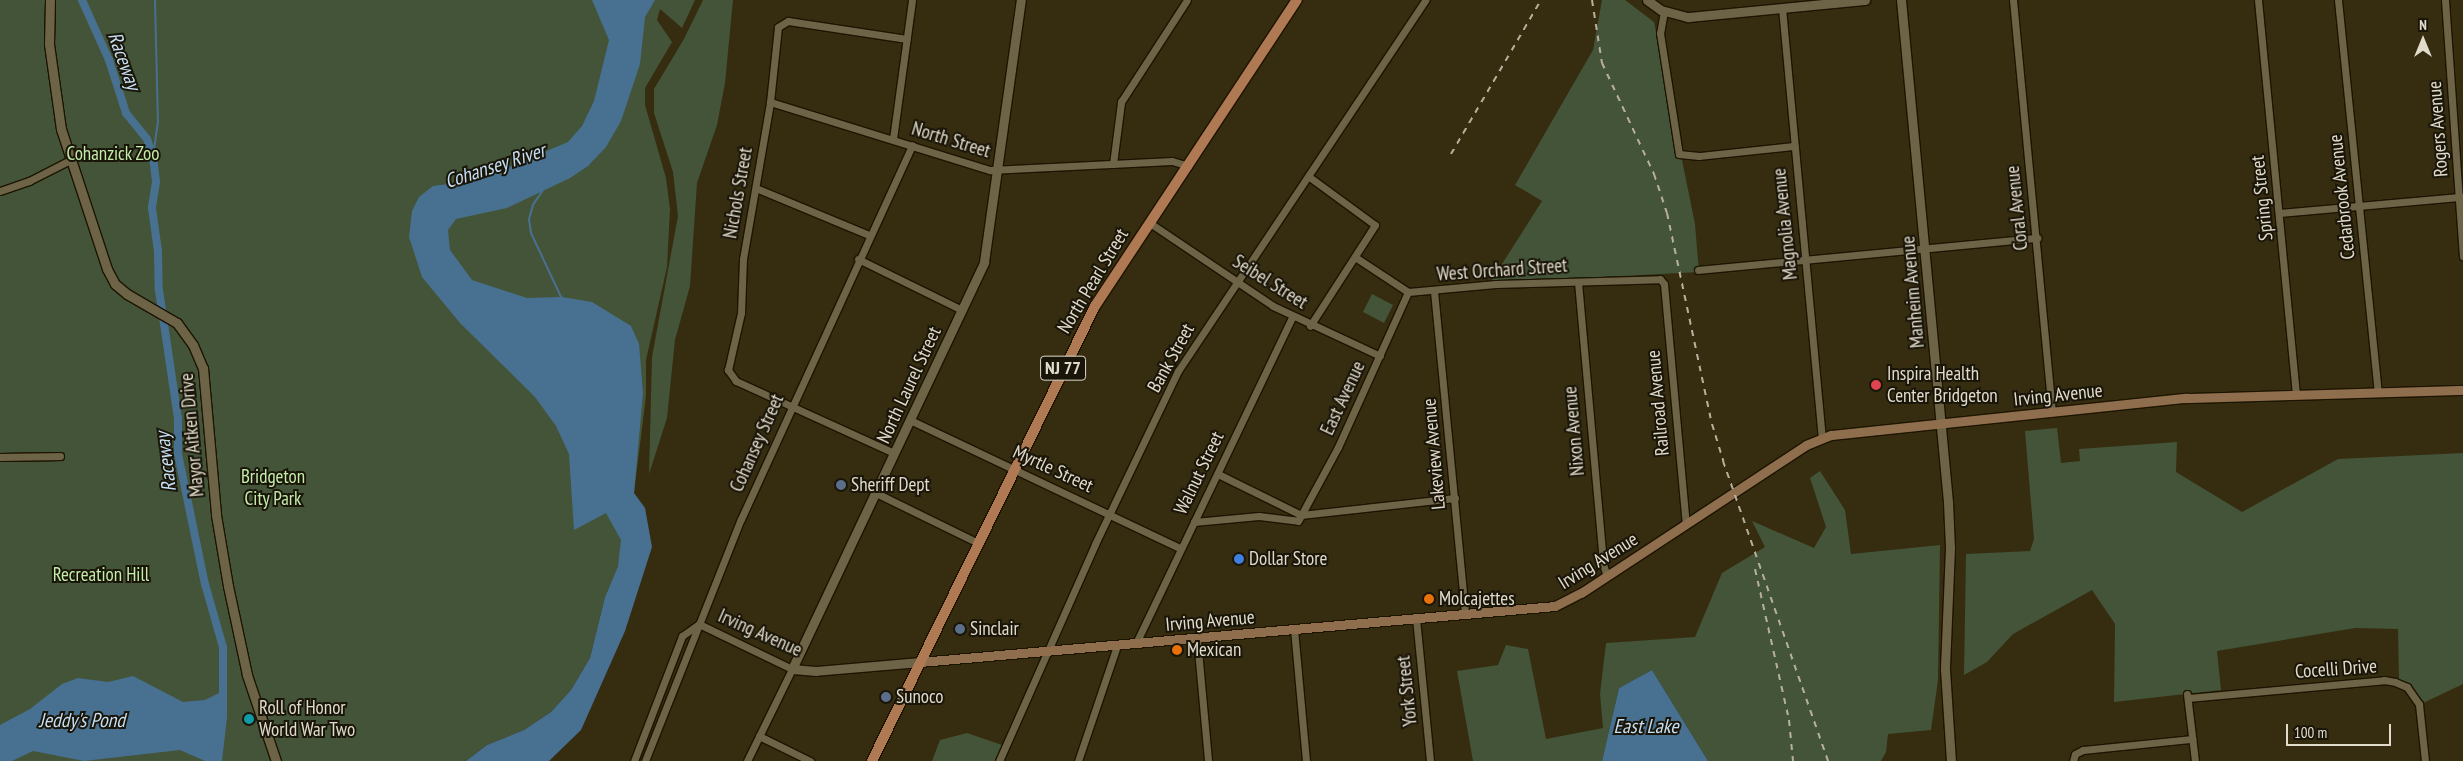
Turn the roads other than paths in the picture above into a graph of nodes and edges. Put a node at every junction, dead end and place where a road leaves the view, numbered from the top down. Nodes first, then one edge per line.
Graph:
1 (50, 0) edge
2 (912, 0) edge
3 (1021, 0) edge
4 (1187, 0) edge
5 (1298, 0) edge
6 (1425, 0) edge
7 (1647, 0) edge
8 (1865, 0) edge
9 (1902, 0) edge
10 (2013, 0) edge
11 (2258, 0) edge
12 (2338, 0) edge
13 (2446, 0) edge
14 (1782, 8) junction
15 (1664, 11) junction
16 (907, 38) junction
17 (770, 102) junction
18 (893, 139) junction
19 (912, 145) junction
20 (1794, 146) junction
21 (70, 160) junction
22 (1113, 164) junction
23 (1188, 166) junction
24 (998, 169) junction
25 (1308, 176) junction
26 (756, 188) junction
27 (0, 191) edge
28 (2461, 197) edge
29 (2359, 207) junction
30 (2280, 213) junction
31 (1150, 223) junction
32 (869, 235) junction
33 (2036, 238) junction
34 (1925, 248) junction
35 (2463, 256) edge
36 (1355, 257) junction
37 (858, 260) junction
38 (1805, 260) junction
39 (1698, 270) dead end
40 (1662, 280) joint
41 (1238, 282) junction
42 (1578, 282) junction
43 (1434, 291) junction
44 (1408, 292) junction
45 (962, 310) junction
46 (1292, 317) junction
47 (1310, 326) junction
48 (1380, 356) junction
49 (2463, 390) edge
50 (2378, 392) junction
51 (2296, 393) junction
52 (791, 407) junction
53 (2052, 412) junction
54 (910, 420) junction
55 (1941, 423) junction
56 (1822, 437) junction
57 (894, 453) junction
58 (60, 456) dead end
59 (0, 457) edge
60 (1014, 469) junction
61 (1218, 474) junction
62 (876, 493) junction
63 (1455, 498) junction
64 (1110, 514) junction
65 (1301, 515) junction
66 (1194, 522) junction
67 (1686, 524) junction
68 (978, 543) junction
69 (1180, 548) junction
70 (1607, 576) junction
71 (1465, 614) junction
72 (1416, 618) junction
73 (699, 624) junction
74 (1294, 630) junction
75 (1197, 638) junction
76 (1136, 644) junction
77 (1117, 646) junction
78 (1047, 652) junction
79 (920, 662) junction
80 (792, 668) junction
81 (759, 736) junction
82 (2192, 739) junction
83 (2074, 758) edge
84 (276, 761) edge
85 (634, 761) edge
86 (645, 761) edge
87 (747, 761) edge
88 (810, 761) edge
89 (872, 761) edge
90 (999, 761) edge
91 (1078, 761) edge
92 (1208, 761) edge
93 (1306, 761) edge
94 (1430, 761) edge
95 (1951, 761) edge
96 (2194, 761) edge
97 (2425, 761) edge

1 - 21 street, Mayor Aitken Drive
2 - 16 street
3 - 24 street, North Laurel Street
4 - 22 street
5 - 23 main road, North Pearl Street / NJ 77
6 - 25 street, Bank Street
7 - 15 street
8 - 14 street
9 - 34 street, Manheim Avenue
10 - 33 street, Coral Avenue
11 - 30 street, Spring Street
12 - 29 street, Cedarbrook Avenue
13 - 28 street, Rogers Avenue
14 - 15 street
14 - 20 street, Magnolia Avenue
15 - 20 street
16 - 17 street, Nichols Street
16 - 18 street
17 - 18 street, North Street
17 - 26 street, Nichols Street
18 - 19 street, North Street
19 - 24 street, North Street
19 - 32 street, Cohansey Street
20 - 38 street, Magnolia Avenue
21 - 27 street
21 - 84 street, Mayor Aitken Drive
22 - 23 street, North Street
22 - 24 street, North Street
23 - 31 main road, North Pearl Street / NJ 77
24 - 45 street, North Laurel Street
25 - 36 street
25 - 41 street, Bank Street
26 - 32 street
26 - 52 street, Nichols Street
28 - 29 street
28 - 35 street, Rogers Avenue
29 - 30 street
29 - 50 street, Cedarbrook Avenue
30 - 51 street, Spring Street
31 - 41 street, Seibel Street
31 - 60 main road, North Pearl Street / NJ 77
32 - 37 street, Cohansey Street
33 - 34 street
33 - 53 street, Coral Avenue
34 - 38 street
34 - 55 street, Manheim Avenue
36 - 44 street
36 - 47 street
37 - 45 street
37 - 52 street, Cohansey Street
38 - 39 street
38 - 56 street, Magnolia Avenue
40 - 42 street, West Orchard Street
40 - 67 street, Railroad Avenue
41 - 46 street, Seibel Street
41 - 64 street, Bank Street
42 - 43 street, West Orchard Street
42 - 70 street, Nixon Avenue
43 - 44 street, West Orchard Street
43 - 63 street, Lakeview Avenue
44 - 48 street, East Avenue
45 - 54 street, North Laurel Street
46 - 47 street, Seibel Street
46 - 61 street, Walnut Street
47 - 48 street, Seibel Street
48 - 65 street, East Avenue
49 - 50 main road, Irving Avenue
50 - 51 main road, Irving Avenue
51 - 53 main road, Irving Avenue
52 - 57 street
52 - 73 street, Cohansey Street
53 - 55 main road, Irving Avenue
54 - 57 street, North Laurel Street
54 - 60 street, Myrtle Street
55 - 56 main road, Irving Avenue
55 - 95 street, Manheim Avenue
56 - 67 main road, Irving Avenue
57 - 62 street, North Laurel Street
58 - 59 street
60 - 64 street, Myrtle Street
60 - 68 main road, North Pearl Street / NJ 77
61 - 65 street
61 - 66 street, Walnut Street
62 - 68 street
62 - 80 street, North Laurel Street
63 - 65 street
63 - 71 street, Lakeview Avenue
64 - 69 street, Myrtle Street
64 - 78 street, Bank Street
65 - 66 street
66 - 69 street, Walnut Street
67 - 70 main road, Irving Avenue
68 - 79 main road, North Pearl Street / NJ 77
69 - 76 street, Walnut Street
70 - 71 main road, Irving Avenue
71 - 72 main road, Irving Avenue
72 - 74 main road, Irving Avenue
72 - 94 street, York Street
73 - 80 street, Irving Avenue
73 - 85 street
73 - 86 street, Cohansey Street
74 - 75 main road, Irving Avenue
74 - 93 street
75 - 76 main road, Irving Avenue
75 - 92 street
76 - 77 main road, Irving Avenue
77 - 78 main road, Irving Avenue
77 - 91 street
78 - 79 main road, Irving Avenue
78 - 90 street, Bank Street
79 - 80 street, Irving Avenue
79 - 89 main road, North Pearl Street / NJ 77
80 - 81 street, North Laurel Street
81 - 87 street, North Laurel Street
81 - 88 street
82 - 83 street
82 - 96 street
82 - 97 street, Cocelli Drive

